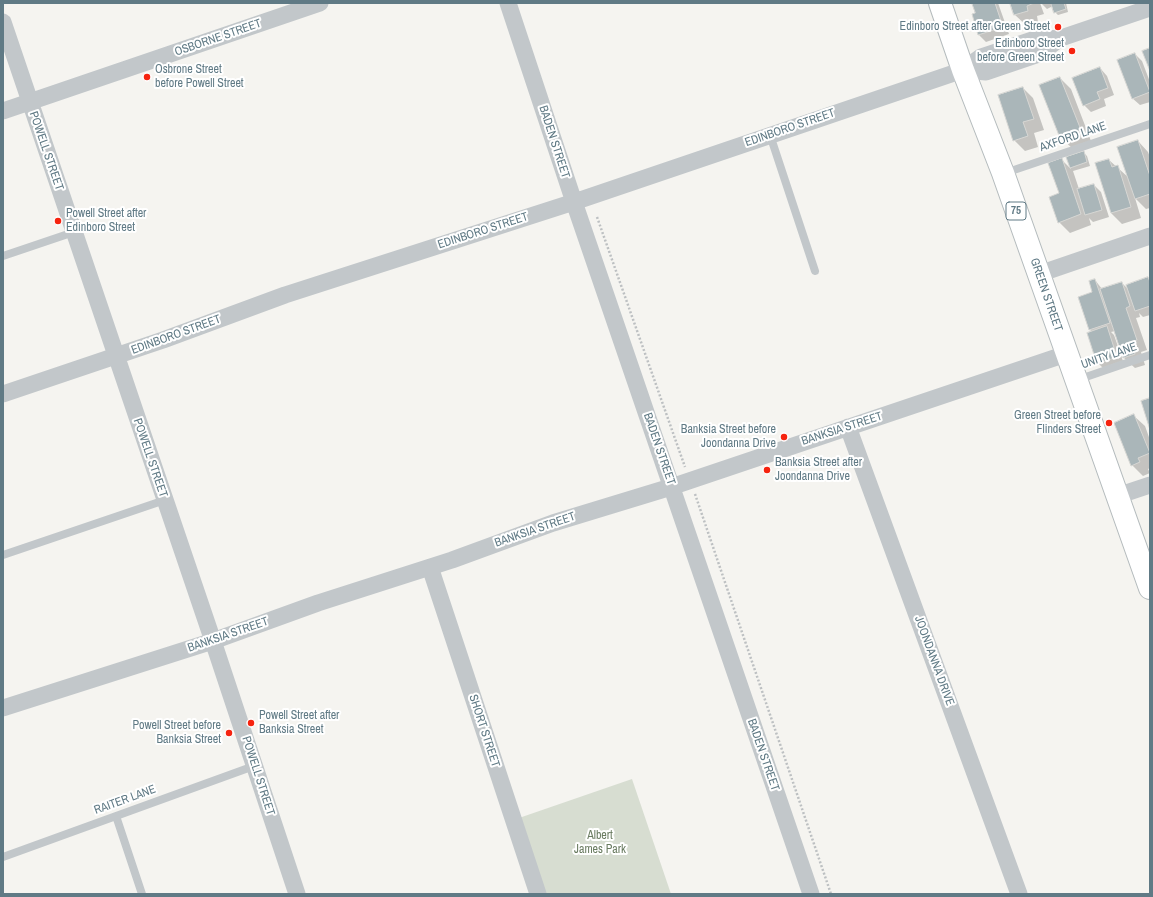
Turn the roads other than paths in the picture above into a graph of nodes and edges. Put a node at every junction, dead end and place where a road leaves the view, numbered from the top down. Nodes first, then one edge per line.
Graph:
1 (320, 3) edge
2 (508, 3) edge
3 (940, 3) edge
4 (1150, 8) edge
5 (3, 22) edge
6 (964, 70) junction
7 (30, 102) junction
8 (3, 111) edge
9 (1150, 124) edge
10 (770, 135) junction
11 (1003, 173) junction
12 (582, 199) junction
13 (74, 232) junction
14 (1150, 236) edge
15 (3, 256) edge
16 (815, 271) dead end
17 (1039, 274) junction
18 (1066, 354) junction
19 (1150, 355) edge
20 (116, 356) junction
21 (1076, 380) junction
22 (3, 394) edge
23 (848, 427) junction
24 (1150, 485) edge
25 (671, 487) junction
26 (1117, 496) junction
27 (165, 500) junction
28 (3, 555) edge
29 (430, 567) junction
30 (1150, 588) edge
31 (213, 640) junction
32 (3, 708) edge
33 (254, 766) junction
34 (116, 816) junction
35 (3, 857) edge
36 (142, 894) edge
37 (297, 894) edge
38 (538, 894) edge
39 (811, 894) edge
40 (1019, 894) edge

1 - 7 street, OSBORNE STREET
2 - 12 street, BADEN STREET
3 - 6 main road, GREEN STREET / 75
4 - 6 street, EDINBORO STREET
5 - 7 street, POWELL STREET
6 - 10 street, EDINBORO STREET
6 - 11 main road, GREEN STREET / 75
7 - 8 street, OSBORNE STREET
7 - 13 street, POWELL STREET
9 - 11 lane, AXFORD LANE
10 - 12 street, EDINBORO STREET
10 - 16 lane
11 - 17 main road, GREEN STREET / 75
12 - 20 street, EDINBORO STREET
12 - 25 street, BADEN STREET
13 - 15 lane
13 - 20 street, POWELL STREET
14 - 17 street
17 - 18 main road, GREEN STREET / 75
18 - 21 main road, GREEN STREET / 75
18 - 23 street, BANKSIA STREET
19 - 21 lane, UNITY LANE
20 - 22 street, EDINBORO STREET
20 - 27 street, POWELL STREET
21 - 26 main road, GREEN STREET / 75
23 - 25 street, BANKSIA STREET
23 - 40 street, JOONDANNA DRIVE
24 - 26 street
25 - 29 street, BANKSIA STREET
25 - 39 street, BADEN STREET
26 - 30 main road, GREEN STREET / 75
27 - 28 lane
27 - 31 street, POWELL STREET
29 - 31 street, BANKSIA STREET
29 - 38 street, SHORT STREET
31 - 32 street, BANKSIA STREET
31 - 33 street, POWELL STREET
33 - 34 lane, RAITER LANE
33 - 37 street, POWELL STREET
34 - 35 lane, RAITER LANE
34 - 36 lane

